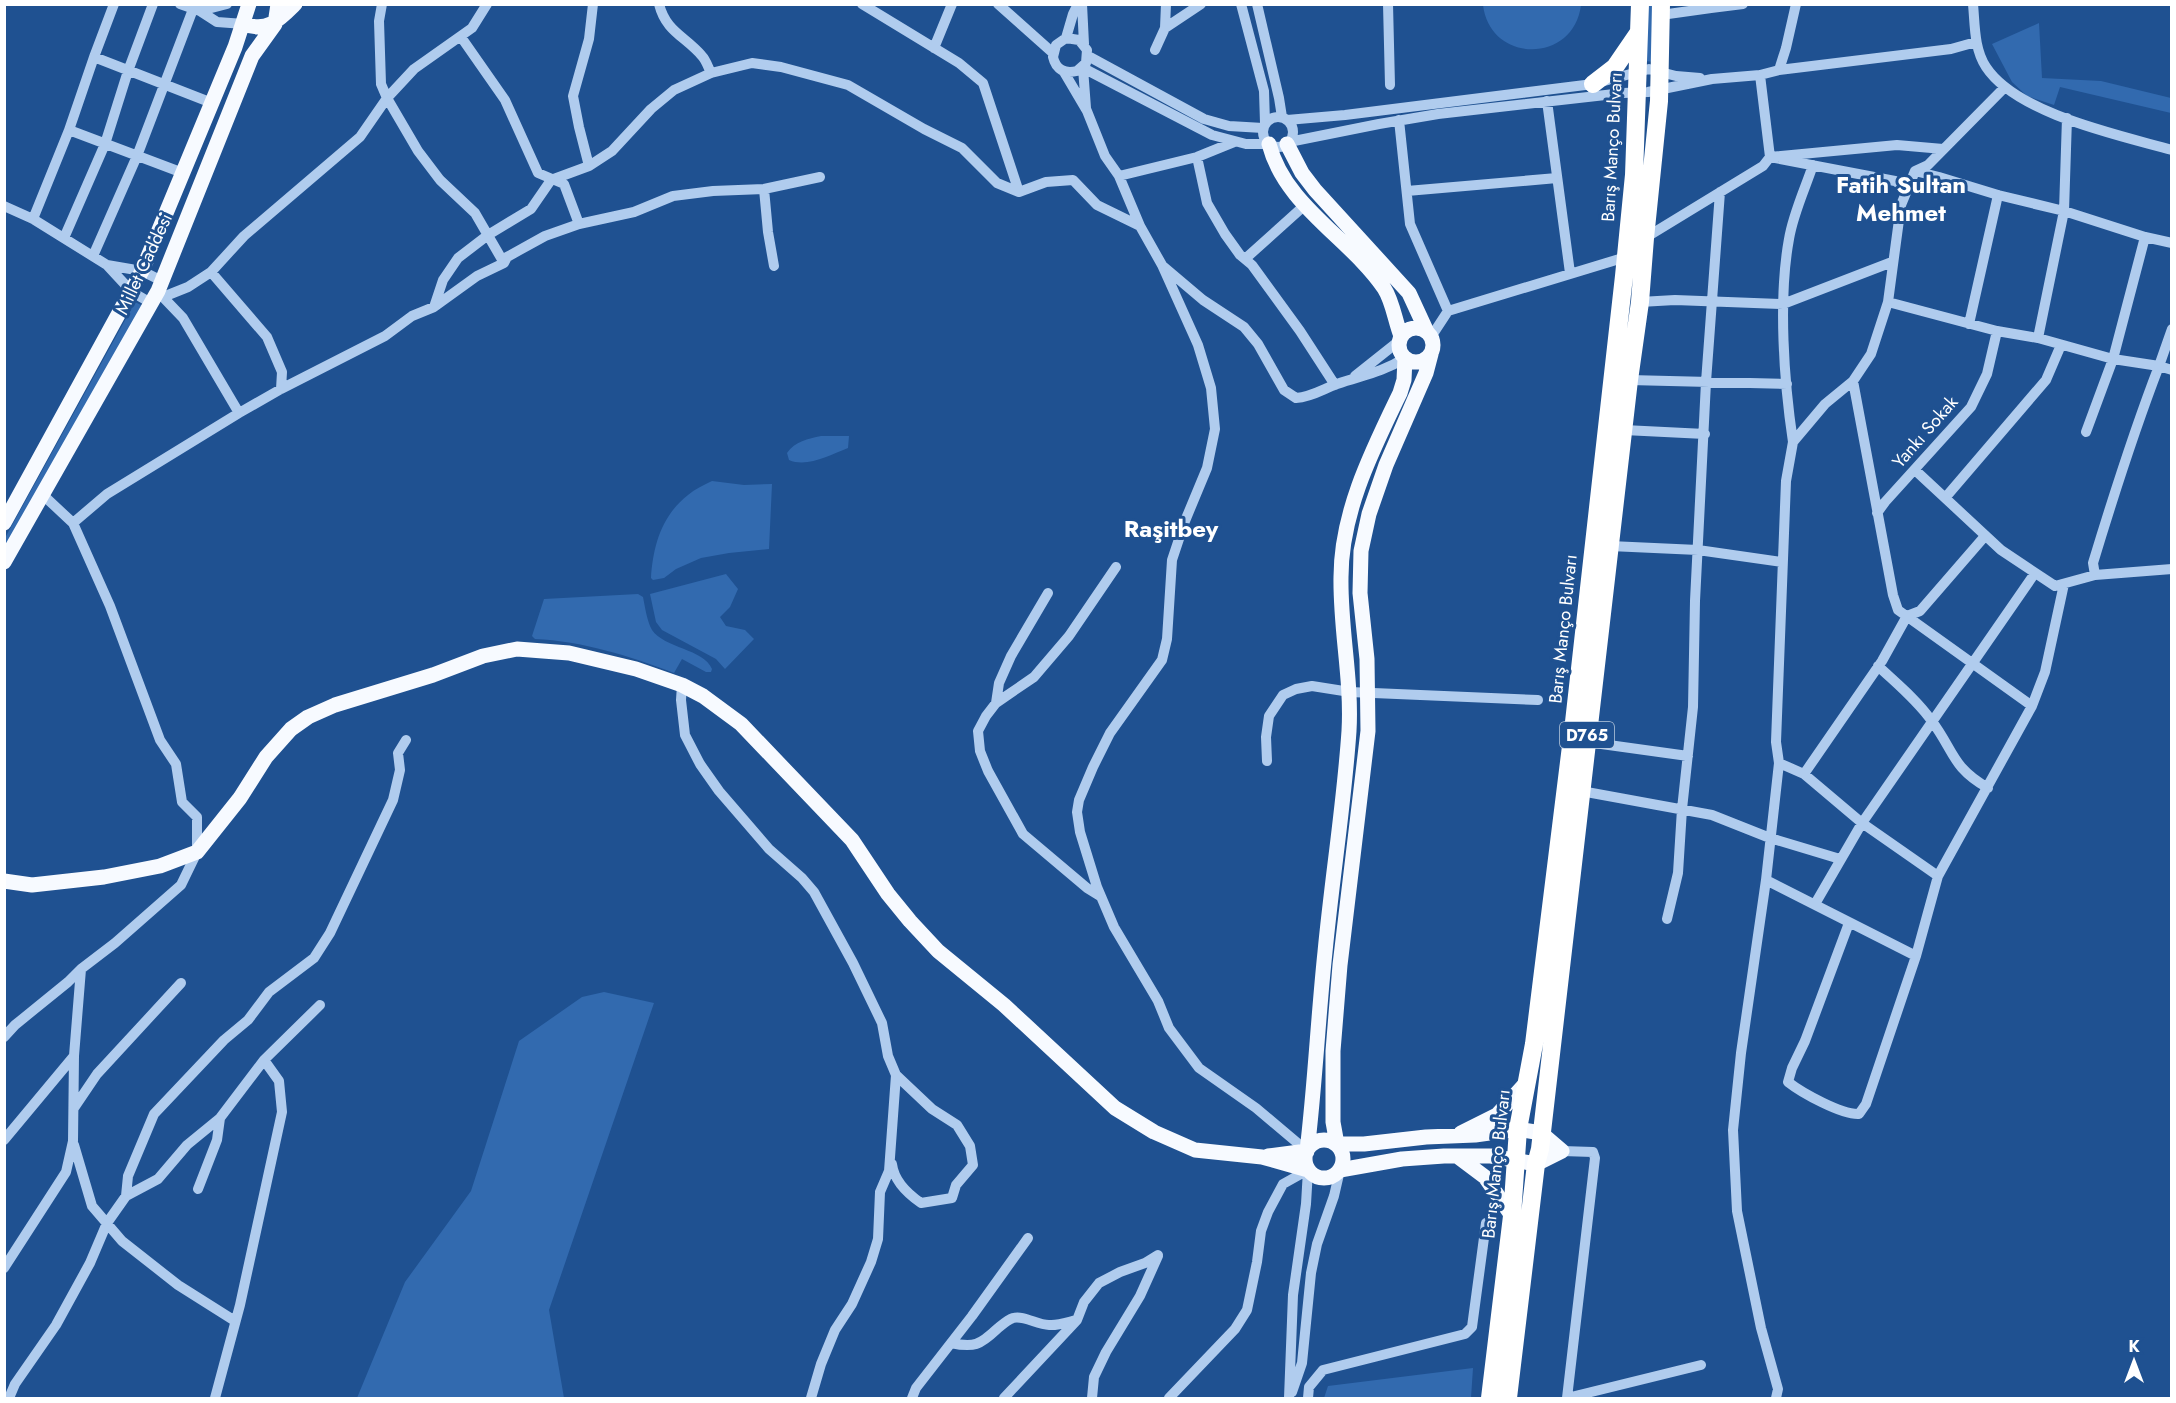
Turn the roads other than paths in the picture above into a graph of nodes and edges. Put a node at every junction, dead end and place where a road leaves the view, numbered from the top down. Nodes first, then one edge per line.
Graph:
1 (114, 4) edge
2 (153, 4) edge
3 (180, 4) edge
4 (227, 4) edge
5 (249, 4) edge
6 (278, 4) edge
7 (295, 4) edge
8 (382, 4) edge
9 (487, 4) edge
10 (593, 4) edge
11 (659, 4) edge
12 (862, 4) edge
13 (952, 4) edge
14 (998, 4) edge
15 (1080, 4) edge
16 (1166, 4) edge
17 (1202, 4) edge
18 (1240, 4) edge
19 (1257, 4) edge
20 (1388, 4) edge
21 (1640, 4) edge
22 (1743, 4) edge
23 (1796, 4) edge
24 (1974, 4) edge
25 (1712, 6) edge
26 (196, 8) edge
27 (1661, 10) edge
28 (244, 24) junction
29 (275, 24) junction
30 (1165, 28) junction
31 (1640, 30) junction
32 (461, 37) junction
33 (1066, 38) junction
34 (1976, 42) junction
35 (1084, 44) junction
36 (934, 48) junction
37 (1155, 50) dead end
38 (1053, 53) junction
39 (1088, 56) junction
40 (94, 57) junction
41 (1083, 68) junction
42 (1779, 70) junction
43 (128, 71) junction
44 (1660, 71) junction
45 (1064, 72) junction
46 (1637, 72) junction
47 (711, 73) junction
48 (1760, 75) junction
49 (1712, 79) junction
50 (164, 84) junction
51 (1593, 84) junction
52 (1390, 85) dead end
53 (2006, 87) junction
54 (1660, 90) junction
55 (1636, 92) junction
56 (387, 98) junction
57 (1547, 101) junction
58 (212, 102) junction
59 (1087, 111) junction
60 (1284, 118) junction
61 (2067, 118) junction
62 (1399, 120) junction
63 (1264, 125) junction
64 (69, 130) junction
65 (1234, 141) junction
66 (1288, 143) junction
67 (105, 144) junction
68 (1269, 144) junction
69 (1943, 150) junction
70 (2172, 150) edge
71 (137, 156) junction
72 (1197, 157) junction
73 (1770, 157) junction
74 (1813, 165) junction
75 (589, 166) junction
76 (1915, 171) junction
77 (183, 172) junction
78 (1119, 176) junction
79 (820, 177) dead end
80 (1557, 178) junction
81 (551, 180) junction
82 (764, 189) junction
83 (1908, 190) junction
84 (1407, 191) junction
85 (1020, 192) junction
86 (1720, 192) junction
87 (1998, 195) junction
88 (1305, 205) junction
89 (4, 206) edge
90 (2064, 211) junction
91 (33, 219) junction
92 (579, 224) junction
93 (1140, 226) junction
94 (488, 236) junction
95 (2145, 237) junction
96 (64, 238) junction
97 (1644, 238) junction
98 (2172, 243) edge
99 (93, 256) junction
100 (1626, 257) junction
101 (1245, 259) junction
102 (1892, 262) junction
103 (504, 263) junction
104 (107, 264) junction
105 (1162, 264) junction
106 (774, 266) dead end
107 (142, 271) junction
108 (211, 272) junction
109 (1570, 273) junction
110 (132, 292) junction
111 (158, 293) junction
112 (1712, 301) junction
113 (1640, 302) junction
114 (1887, 302) junction
115 (1783, 304) junction
116 (434, 307) junction
117 (1448, 311) junction
118 (1969, 324) junction
119 (2172, 329) edge
120 (1997, 331) junction
121 (1429, 334) junction
122 (2037, 338) junction
123 (1400, 339) junction
124 (2061, 345) junction
125 (1431, 354) junction
126 (1405, 358) junction
127 (2113, 359) junction
128 (2159, 366) junction
129 (2172, 370) edge
130 (1350, 380) junction
131 (1629, 380) junction
132 (1853, 381) junction
133 (1706, 382) junction
134 (1787, 384) junction
135 (1335, 385) junction
136 (281, 389) junction
137 (239, 413) junction
138 (1624, 430) junction
139 (2086, 432) dead end
140 (1705, 434) junction
141 (1793, 442) junction
142 (1915, 470) junction
143 (43, 495) junction
144 (1945, 498) junction
145 (1877, 513) junction
146 (4, 523) edge
147 (73, 523) junction
148 (1985, 536) junction
149 (1610, 546) junction
150 (1698, 550) junction
151 (4, 562) edge
152 (1782, 562) junction
153 (1116, 567) dead end
154 (2172, 569) edge
155 (2035, 573) junction
156 (2095, 575) junction
157 (2064, 584) junction
158 (1048, 593) dead end
159 (1907, 616) junction
160 (1972, 662) junction
161 (1878, 666) junction
162 (682, 685) junction
163 (1368, 691) junction
164 (1350, 692) junction
165 (1538, 700) dead end
166 (996, 703) junction
167 (2032, 706) junction
168 (1932, 721) junction
169 (406, 740) dead end
170 (1587, 742) junction
171 (1688, 756) junction
172 (1267, 761) dead end
173 (1779, 763) junction
174 (1804, 774) junction
175 (1988, 788) junction
176 (1581, 791) junction
177 (1682, 809) junction
178 (1862, 823) junction
179 (1770, 838) junction
180 (197, 852) junction
181 (1840, 859) junction
182 (1938, 876) junction
183 (1766, 880) junction
184 (4, 881) edge
185 (1101, 896) junction
186 (1815, 904) junction
187 (1667, 919) dead end
188 (1849, 923) junction
189 (1916, 956) junction
190 (81, 969) junction
191 (180, 983) dead end
192 (320, 1005) dead end
193 (5, 1035) edge
194 (75, 1056) junction
195 (264, 1060) junction
196 (896, 1075) junction
197 (1526, 1083) junction
198 (72, 1109) junction
199 (220, 1118) junction
200 (1518, 1129) junction
201 (1541, 1133) junction
202 (1457, 1136) junction
203 (4, 1140) edge
204 (73, 1141) junction
205 (1337, 1144) junction
206 (1307, 1150) junction
207 (1562, 1152) junction
208 (890, 1153) junction
209 (1457, 1156) junction
210 (1262, 1157) junction
211 (1514, 1161) junction
212 (1536, 1164) junction
213 (1308, 1170) junction
214 (1340, 1170) junction
215 (198, 1189) dead end
216 (126, 1196) junction
217 (1512, 1216) junction
218 (107, 1223) junction
219 (1486, 1224) dead end
220 (1028, 1238) dead end
221 (4, 1268) edge
222 (1077, 1320) junction
223 (235, 1321) junction
224 (951, 1343) junction
225 (1701, 1365) dead end
226 (9, 1398) edge
227 (215, 1398) edge
228 (811, 1398) edge
229 (912, 1398) edge
230 (1004, 1398) edge
231 (1092, 1398) edge
232 (1169, 1398) edge
233 (1290, 1398) edge
234 (1308, 1398) edge
235 (1490, 1398) edge
236 (1508, 1398) edge
237 (1567, 1398) edge
238 (1776, 1398) edge

1 - 40 street
2 - 43 street
3 - 26 street
4 - 26 street
5 - 28 main road, Millet Caddesi
6 - 29 main road, Millet Caddesi
7 - 29 main road
8 - 56 street
9 - 32 street
10 - 75 street
11 - 47 street
12 - 36 street
13 - 36 street
14 - 38 street
15 - 33 street
15 - 35 street
16 - 30 street
17 - 30 street
18 - 63 street
19 - 60 street
20 - 52 street
21 - 31 highway, Barış Manço Bulvarı / D765
22 - 25 street
23 - 42 street
24 - 34 street
25 - 27 street
26 - 28 street
26 - 50 street
27 - 44 highway, Barış Manço Bulvarı / D765
28 - 29 main road
28 - 58 main road, Millet Caddesi
29 - 111 main road, Millet Caddesi
30 - 37 street
31 - 46 highway, Barış Manço Bulvarı / D765
31 - 51 highway
32 - 56 street
32 - 81 street
33 - 35 street
33 - 38 street
34 - 42 street
34 - 53 street
35 - 39 street
36 - 85 street
38 - 45 street
39 - 41 street
39 - 63 street
40 - 43 street
40 - 64 street
41 - 45 street
41 - 59 street
41 - 65 street
42 - 48 street
43 - 50 street
43 - 67 street
44 - 46 street
44 - 49 street
44 - 54 highway, Barış Manço Bulvarı / D765
45 - 59 street
46 - 51 street
46 - 55 highway, Barış Manço Bulvarı / D765
47 - 75 street
47 - 85 street
48 - 49 street
48 - 73 street
49 - 54 street
50 - 58 street
50 - 71 street
51 - 60 street
53 - 61 street
53 - 69 street
54 - 55 street
54 - 97 highway, Barış Manço Bulvarı / D765
55 - 57 street
55 - 100 highway, Barış Manço Bulvarı / D765
56 - 94 street
56 - 108 street
57 - 62 street
57 - 80 street
58 - 77 main road, Millet Caddesi
59 - 78 street
60 - 63 street
60 - 66 street
61 - 70 street
61 - 90 street
62 - 66 street
62 - 84 street
63 - 68 street
64 - 67 street
64 - 91 street
65 - 68 street
65 - 72 street
66 - 68 street
66 - 121 main road
67 - 71 street
67 - 96 street
68 - 88 main road
69 - 73 street
69 - 76 street
71 - 77 street
71 - 99 street
72 - 78 street
72 - 101 street
73 - 74 street
73 - 86 street
74 - 83 street
74 - 115 street
75 - 81 street
76 - 83 street
76 - 87 street
77 - 107 main road, Millet Caddesi
78 - 93 street
79 - 82 street
80 - 84 street
80 - 109 street
81 - 92 street
81 - 94 street
82 - 92 street
82 - 106 street
83 - 102 street
84 - 117 street
85 - 93 street
86 - 97 street
86 - 112 street
87 - 90 street
87 - 118 street
88 - 101 street
88 - 123 main road
89 - 91 street
90 - 95 street
90 - 122 street
91 - 96 street
92 - 103 street
93 - 105 street
94 - 103 street
94 - 116 street
95 - 98 street
95 - 127 street
96 - 99 street
97 - 113 highway, Barış Manço Bulvarı / D765
99 - 104 street
100 - 109 street
100 - 197 highway, Barış Manço Bulvarı / D765
101 - 135 street
102 - 114 street
102 - 115 street
103 - 116 street
104 - 107 street
104 - 110 street
105 - 135 street
105 - 185 street
107 - 110 main road, Millet Caddesi
107 - 111 street
108 - 111 street
108 - 136 street
109 - 117 street
110 - 111 street
110 - 146 main road, Millet Caddesi
111 - 137 street
111 - 143 main road, Millet Caddesi
112 - 113 street
112 - 115 street
112 - 133 street
113 - 131 highway, Barış Manço Bulvarı / D765
114 - 118 street
114 - 132 street
115 - 134 street
116 - 136 street
117 - 121 street
118 - 120 street
119 - 128 street
120 - 122 street
120 - 142 street, Yankı Sokak
121 - 123 main road
121 - 125 main road
122 - 124 street
123 - 126 main road
123 - 130 street
124 - 127 street
124 - 144 street
125 - 126 main road
125 - 163 main road
126 - 130 street
126 - 164 main road
127 - 128 street
127 - 139 street
128 - 129 street
128 - 156 street
130 - 135 street
131 - 133 street
131 - 138 highway, Barış Manço Bulvarı / D765
132 - 141 street
132 - 145 street
133 - 134 street
133 - 140 street
134 - 141 street
136 - 137 street
137 - 147 street
138 - 140 street
138 - 149 highway, Barış Manço Bulvarı / D765
140 - 150 street
141 - 152 street
142 - 144 street
142 - 145 street, Yankı Sokak
143 - 147 street
143 - 151 main road, Millet Caddesi
144 - 148 street
145 - 159 street
147 - 180 street
148 - 155 street
148 - 159 street
149 - 150 street
149 - 170 highway, Barış Manço Bulvarı / D765
150 - 152 street
150 - 171 street
152 - 173 street
153 - 166 street
154 - 156 street
155 - 157 street
155 - 160 street
156 - 157 street
157 - 167 street
158 - 166 street
159 - 160 street
159 - 161 street
160 - 167 street
160 - 168 street
161 - 168 street
161 - 174 street
162 - 180 main road
162 - 196 street
162 - 210 main road
163 - 164 street
163 - 165 street
163 - 205 main road
164 - 172 street
164 - 206 main road
166 - 185 street
167 - 175 street
168 - 175 street
168 - 178 street
169 - 216 street
170 - 171 street
170 - 176 highway, Barış Manço Bulvarı / D765
171 - 177 street
173 - 174 street
173 - 179 street
174 - 178 street
175 - 182 street
176 - 177 street
176 - 201 highway, Barış Manço Bulvarı / D765
177 - 179 street
177 - 187 street
178 - 181 street
178 - 182 street
179 - 181 street
179 - 183 street
180 - 184 main road
180 - 190 street
181 - 186 street
182 - 189 street
183 - 186 street
183 - 238 street
185 - 206 street
186 - 188 street
188 - 189 street
188 - 189 street
190 - 193 street
190 - 194 street
191 - 198 street
192 - 195 street
194 - 198 street
194 - 203 street
195 - 199 street
195 - 223 street
196 - 208 street
196 - 208 street
197 - 200 highway, Barış Manço Bulvarı / D765
197 - 202 main road
198 - 204 street
199 - 215 street
199 - 216 street
200 - 201 main road
200 - 202 main road
200 - 211 highway, Barış Manço Bulvarı / D765
201 - 207 main road
201 - 212 highway, Barış Manço Bulvarı / D765
202 - 205 main road
204 - 218 street
204 - 221 street
205 - 206 main road
205 - 214 main road
206 - 210 main road
206 - 213 main road
207 - 212 main road
207 - 237 street
208 - 228 street
209 - 211 main road
209 - 214 main road
209 - 217 main road
210 - 213 main road
211 - 212 main road
211 - 217 highway, Barış Manço Bulvarı / D765
212 - 236 highway, Barış Manço Bulvarı / D765
213 - 214 main road
213 - 232 street
213 - 233 street
214 - 233 street
216 - 218 street
217 - 235 highway, Barış Manço Bulvarı / D765
218 - 223 street
218 - 226 street
219 - 234 street
220 - 224 street
222 - 224 street
222 - 230 street
222 - 231 street
223 - 227 street
224 - 229 street
225 - 237 street

